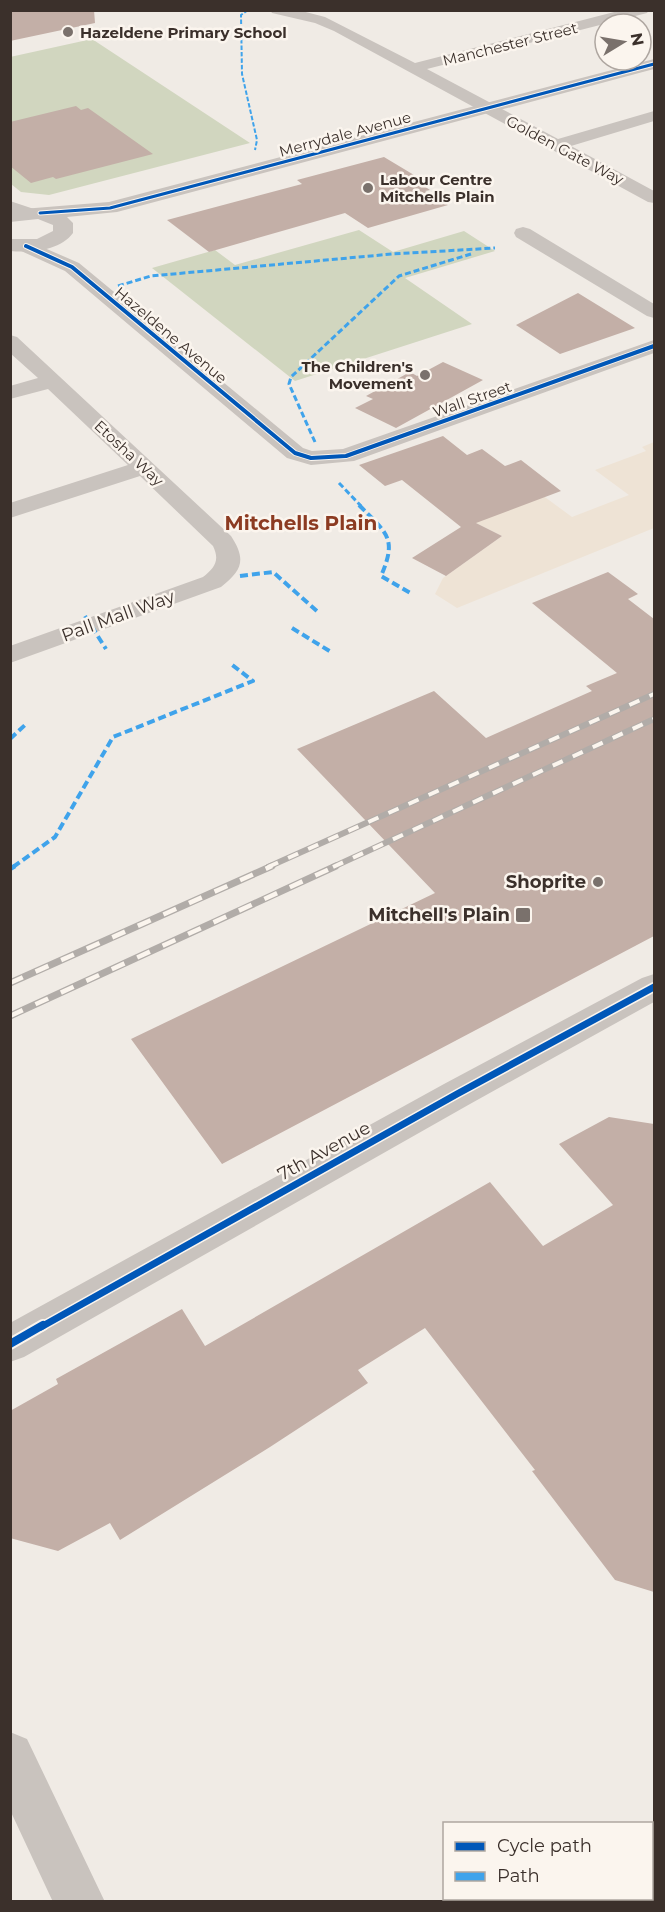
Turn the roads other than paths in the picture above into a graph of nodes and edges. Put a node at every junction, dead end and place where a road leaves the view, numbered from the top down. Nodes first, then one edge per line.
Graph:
1 (277, 10) edge
2 (636, 11) edge
3 (654, 64) edge
4 (412, 68) junction
5 (487, 108) junction
6 (654, 116) edge
7 (556, 145) junction
8 (654, 198) edge
9 (110, 208) junction
10 (22, 212) edge
11 (523, 233) dead end
12 (60, 235) junction
13 (15, 246) edge
14 (72, 267) junction
15 (654, 312) edge
16 (10, 341) edge
17 (654, 346) edge
18 (52, 381) junction
19 (10, 393) edge
20 (295, 453) joint
21 (144, 467) junction
22 (10, 511) edge
23 (224, 573) joint
24 (10, 655) edge
25 (654, 987) edge
26 (10, 1344) edge
27 (10, 1756) edge
28 (80, 1902) edge

1 - 4 street, Golden Gate Way
2 - 4 street, Manchester Street
3 - 5 street, Merrydale Avenue
4 - 5 street, Golden Gate Way
5 - 7 street, Golden Gate Way
5 - 9 street, Merrydale Avenue
6 - 7 street
7 - 8 street, Golden Gate Way
9 - 10 street, Merrydale Avenue
9 - 12 street, Merrydale Avenue
10 - 12 street
11 - 15 street
12 - 13 street, Merrydale Avenue
12 - 14 street, Hazeldene Avenue
13 - 14 street, Hazeldene Avenue
14 - 20 street, Hazeldene Avenue
16 - 18 street, Etosha Way
17 - 20 street, Wall Street
18 - 19 street
18 - 21 street, Etosha Way
21 - 22 street
21 - 23 street, Etosha Way
23 - 24 street, Pall Mall Way
25 - 26 street, 7th Avenue
27 - 28 street

